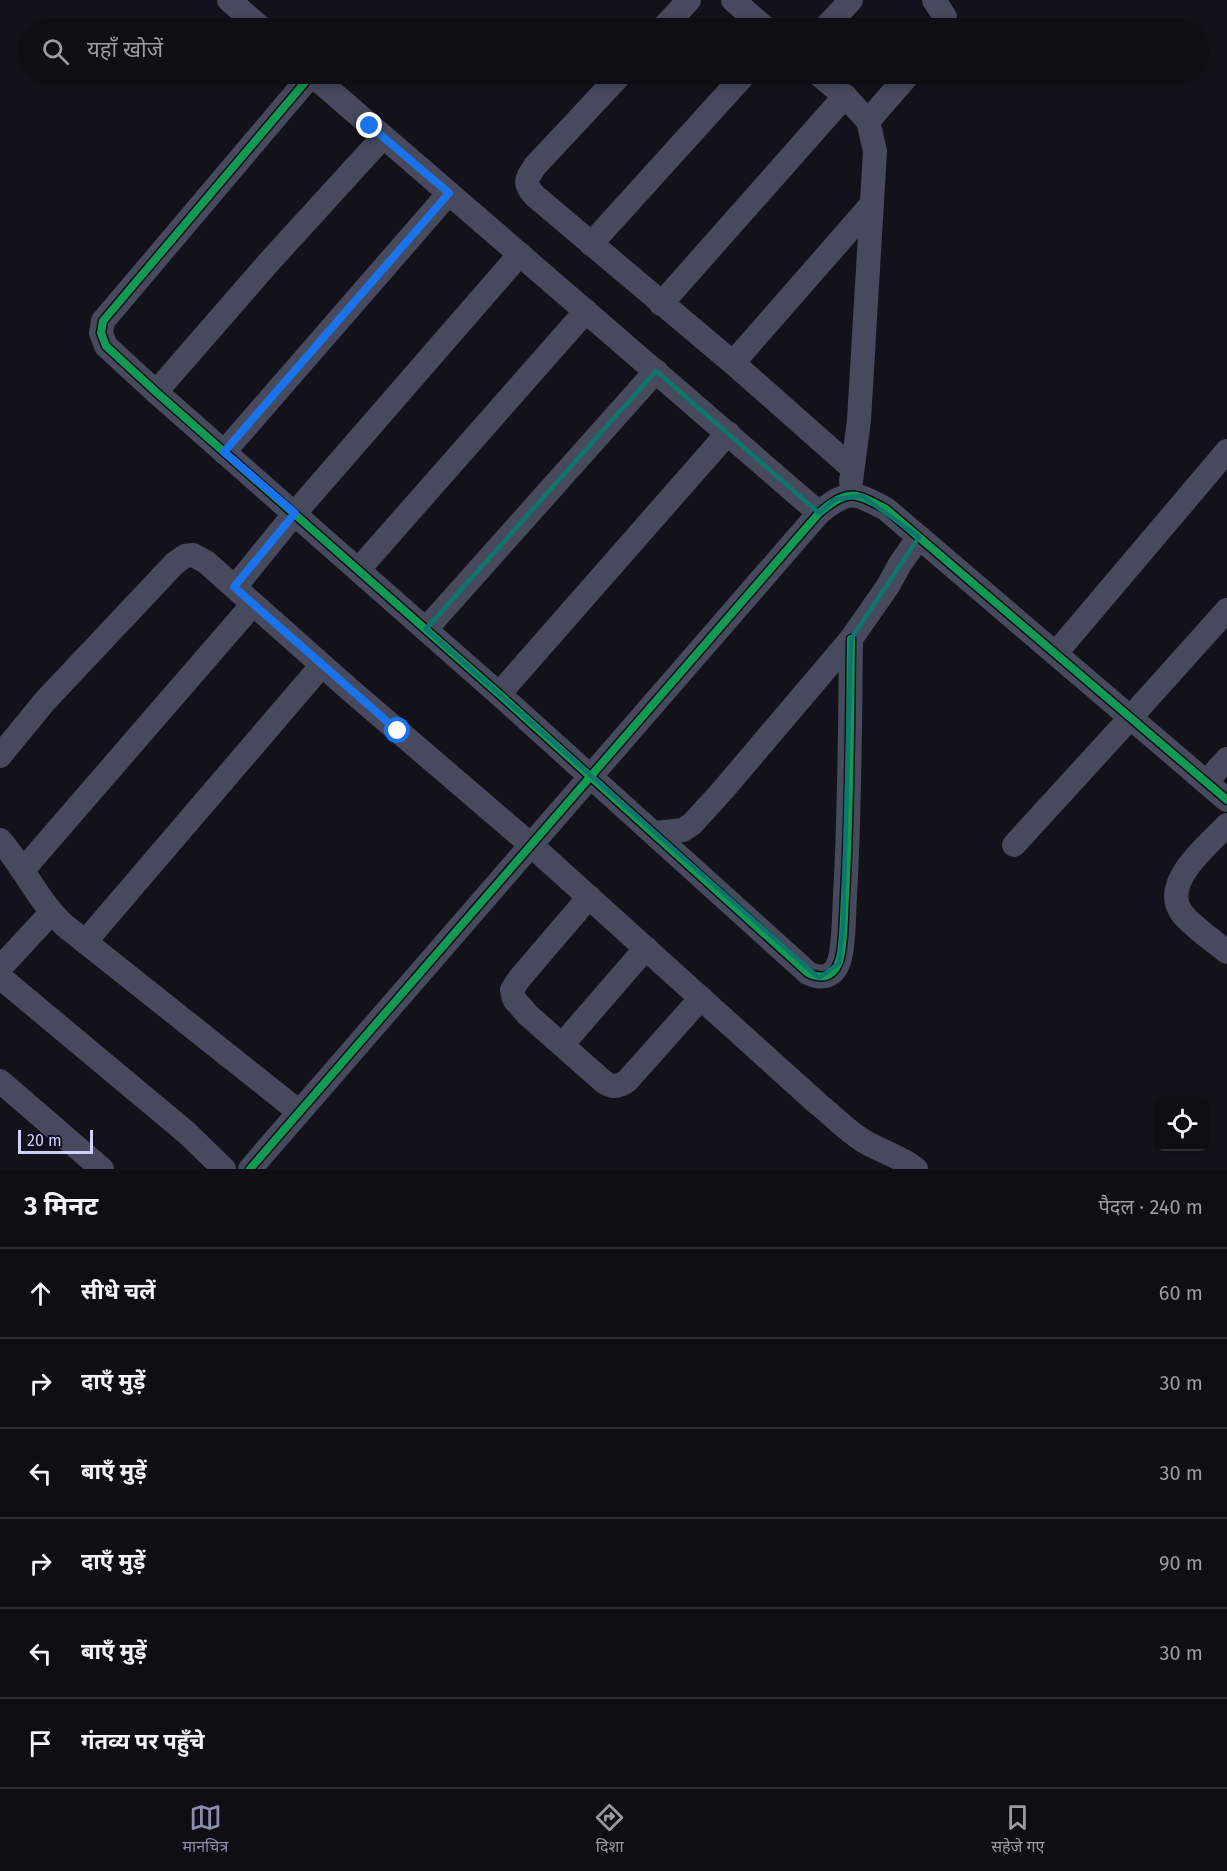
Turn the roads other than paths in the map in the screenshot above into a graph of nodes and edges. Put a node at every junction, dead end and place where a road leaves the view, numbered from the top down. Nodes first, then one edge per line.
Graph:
1 (689, 0) edge
2 (733, 0) edge
3 (851, 0) edge
4 (934, 0) edge
5 (232, 1) edge
6 (250, 18) edge
7 (672, 18) edge
8 (754, 18) edge
9 (834, 18) edge
10 (945, 18) edge
11 (303, 84) edge
12 (322, 84) edge
13 (612, 84) edge
14 (736, 84) edge
15 (830, 84) edge
16 (900, 84) edge
17 (844, 96) junction
18 (868, 121) junction
19 (383, 137) junction
20 (449, 193) junction
21 (872, 204) junction
22 (591, 244) junction
23 (520, 254) junction
24 (661, 304) junction
25 (586, 311) junction
26 (733, 363) junction
27 (656, 371) junction
28 (156, 392) junction
29 (728, 433) junction
30 (1227, 451) edge
31 (224, 452) junction
32 (852, 468) junction
33 (849, 495) junction
34 (295, 513) junction
35 (819, 513) junction
36 (919, 537) junction
37 (358, 569) junction
38 (234, 587) junction
39 (253, 604) junction
40 (1227, 610) edge
41 (426, 629) junction
42 (851, 639) junction
43 (1056, 653) junction
44 (322, 665) junction
45 (499, 694) junction
46 (1131, 717) junction
47 (0, 756) edge
48 (1227, 759) edge
49 (591, 777) junction
50 (1206, 782) junction
51 (1227, 800) edge
52 (1227, 825) edge
53 (654, 833) junction
54 (0, 840) edge
55 (531, 845) junction
56 (1014, 845) dead end
57 (24, 870) junction
58 (589, 897) junction
59 (51, 913) junction
60 (85, 942) junction
61 (646, 948) junction
62 (1227, 952) edge
63 (0, 969) edge
64 (0, 977) edge
65 (701, 998) junction
66 (562, 1045) junction
67 (0, 1081) edge
68 (298, 1111) junction
69 (102, 1169) edge
70 (224, 1169) edge
71 (250, 1169) edge
72 (916, 1169) edge

1 - 7 street
2 - 8 street
3 - 9 street
4 - 10 street
5 - 6 street
11 - 28 street
12 - 19 street
13 - 22 street
14 - 22 street
15 - 17 street
16 - 18 street
17 - 18 street
17 - 24 street
18 - 21 street
19 - 20 street
19 - 28 street
20 - 23 street
20 - 31 street
21 - 26 street
21 - 32 street
22 - 24 street
23 - 25 street
23 - 34 street
24 - 26 street
25 - 27 street
25 - 37 street
26 - 32 street
27 - 29 street
27 - 41 street
28 - 31 street
29 - 35 street
29 - 45 street
30 - 43 street
31 - 34 street
32 - 33 street
33 - 35 street
33 - 36 street
34 - 37 street
34 - 38 street
35 - 49 street
36 - 42 street
36 - 43 street
37 - 41 street
38 - 39 street
38 - 47 street
39 - 44 street
39 - 57 street
40 - 46 street
41 - 45 street
42 - 53 street
42 - 53 street
43 - 46 street
44 - 55 street
44 - 60 street
45 - 49 street
46 - 50 street
46 - 56 street
48 - 50 street
49 - 53 street
49 - 55 street
50 - 51 street
52 - 62 street
54 - 57 street
55 - 58 street
55 - 68 street
57 - 59 street
58 - 61 street
58 - 66 street
59 - 60 street
59 - 63 street
60 - 68 street
61 - 65 street
61 - 66 street
64 - 70 street
65 - 66 street
65 - 72 street
67 - 69 street
68 - 71 street

